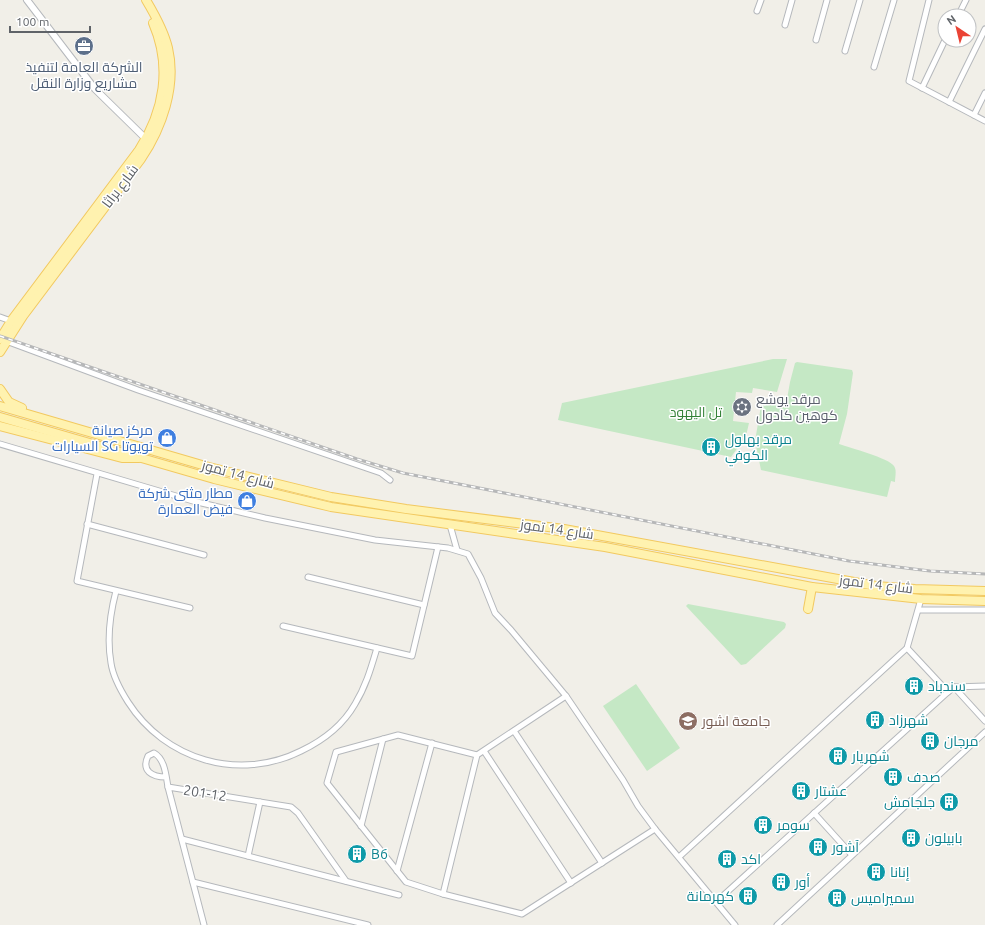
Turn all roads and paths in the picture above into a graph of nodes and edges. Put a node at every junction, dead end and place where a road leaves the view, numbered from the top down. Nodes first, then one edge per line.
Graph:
1 (27, 0) edge
2 (140, 0) edge
3 (146, 0) edge
4 (761, 0) edge
5 (792, 0) edge
6 (828, 0) edge
7 (860, 0) edge
8 (894, 0) edge
9 (929, 0) edge
10 (758, 11) dead end
11 (785, 25) dead end
12 (985, 29) edge
13 (816, 40) dead end
14 (942, 48) edge
15 (845, 51) dead end
16 (874, 67) dead end
17 (922, 88) junction
18 (985, 92) edge
19 (949, 102) junction
20 (974, 115) junction
21 (985, 120) edge
22 (146, 139) junction
23 (0, 317) edge
24 (11, 321) junction
25 (3, 340) edge
26 (0, 352) edge
27 (0, 389) edge
28 (0, 406) edge
29 (0, 417) edge
30 (0, 426) edge
31 (0, 444) edge
32 (145, 448) junction
33 (142, 457) junction
34 (96, 474) junction
35 (390, 480) dead end
36 (87, 524) junction
37 (450, 525) junction
38 (438, 547) junction
39 (457, 550) junction
40 (204, 555) dead end
41 (308, 577) dead end
42 (812, 587) junction
43 (116, 591) junction
44 (985, 591) edge
45 (921, 599) junction
46 (985, 601) edge
47 (424, 605) junction
48 (190, 608) dead end
49 (808, 610) dead end
50 (919, 610) junction
51 (985, 610) edge
52 (283, 626) dead end
53 (377, 648) junction
54 (907, 648) junction
55 (985, 686) edge
56 (954, 687) junction
57 (948, 692) junction
58 (566, 696) junction
59 (985, 721) edge
60 (514, 731) junction
61 (985, 732) edge
62 (383, 739) junction
63 (432, 743) junction
64 (484, 751) junction
65 (477, 755) junction
66 (166, 777) junction
67 (168, 787) junction
68 (260, 802) junction
69 (814, 813) junction
70 (361, 826) junction
71 (655, 829) junction
72 (182, 839) junction
73 (852, 855) junction
74 (248, 856) junction
75 (679, 857) junction
76 (602, 863) junction
77 (397, 871) junction
78 (346, 881) junction
79 (193, 882) junction
80 (571, 883) junction
81 (443, 894) junction
82 (400, 895) dead end
83 (716, 902) junction
84 (204, 925) edge
85 (368, 925) edge
86 (735, 925) edge
87 (777, 925) edge

1 - 22 street
2 - 22 main road, شارع براثا
3 - 25 main road, شارع براثا
4 - 10 street
5 - 11 street
6 - 13 street
7 - 15 street
8 - 16 street
9 - 17 street
12 - 19 street
14 - 17 street
17 - 19 street
18 - 20 street
19 - 20 street
20 - 21 street
22 - 24 main road, شارع براثا
23 - 24 street
24 - 25 main road, شارع براثا
25 - 26 main road, شارع براثا
25 - 35 street
27 - 32 main road
28 - 32 main road, شارع 14 تموز
29 - 33 main road, شارع 14 تموز
30 - 33 main road, شارع 14 تموز
31 - 34 street
32 - 44 main road, شارع 14 تموز
33 - 37 main road, شارع 14 تموز
34 - 36 street
34 - 38 street
36 - 40 street
36 - 43 street
37 - 39 street
37 - 42 main road, شارع 14 تموز
38 - 39 street
38 - 47 street
39 - 58 street
41 - 47 street
42 - 45 main road, شارع 14 تموز
42 - 49 main road
43 - 48 street
43 - 53 street
45 - 46 main road, شارع 14 تموز
45 - 50 street
47 - 53 street
50 - 51 street
50 - 54 street
52 - 53 street
54 - 57 street
54 - 75 street
55 - 56 street
56 - 57 street
56 - 59 street
57 - 69 street
58 - 60 street
58 - 71 street
60 - 64 street
60 - 76 street
61 - 73 street
62 - 63 street
62 - 70 street
62 - 70 street
63 - 65 street
63 - 77 street
64 - 65 street
64 - 80 street
65 - 81 street
66 - 66 street
66 - 67 street
67 - 68 street, 201-12
67 - 72 street, 201-12
68 - 74 street
68 - 78 street, 201-12
69 - 73 street
69 - 83 street
70 - 77 street
71 - 75 street
71 - 76 street
72 - 74 street
72 - 79 street, 201-12
73 - 87 street
74 - 78 street
75 - 83 street
76 - 80 street
77 - 81 street
78 - 82 street
79 - 84 street, 201-12
79 - 85 street
80 - 81 street
83 - 86 street

